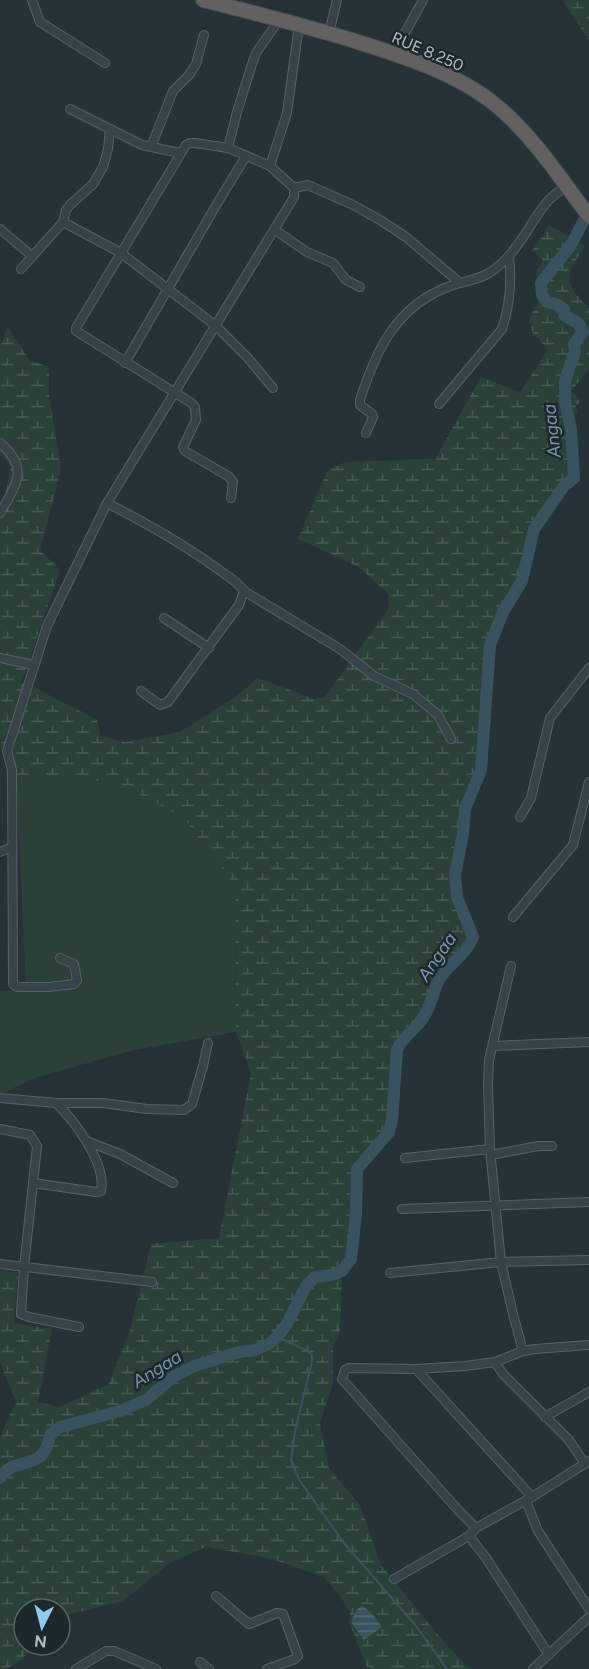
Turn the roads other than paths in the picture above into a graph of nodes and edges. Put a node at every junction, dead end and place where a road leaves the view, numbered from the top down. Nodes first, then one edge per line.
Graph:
1 (32, 0) edge
2 (203, 0) edge
3 (338, 0) edge
4 (423, 0) edge
5 (225, 3) edge
6 (279, 20) junction
7 (299, 25) junction
8 (328, 33) junction
9 (204, 35) dead end
10 (394, 53) junction
11 (105, 63) dead end
12 (70, 109) dead end
13 (110, 129) junction
14 (151, 147) junction
15 (228, 148) junction
16 (180, 153) junction
17 (246, 156) junction
18 (270, 166) junction
19 (567, 185) junction
20 (294, 188) junction
21 (589, 216) edge
22 (63, 222) junction
23 (0, 229) edge
24 (275, 230) junction
25 (121, 253) junction
26 (32, 256) junction
27 (509, 256) junction
28 (21, 269) dead end
29 (460, 283) junction
30 (360, 287) dead end
31 (167, 289) junction
32 (216, 326) junction
33 (125, 363) junction
34 (273, 388) dead end
35 (174, 393) junction
36 (439, 404) dead end
37 (366, 433) dead end
38 (0, 443) edge
39 (231, 498) dead end
40 (107, 503) junction
41 (0, 513) edge
42 (244, 591) junction
43 (164, 618) dead end
44 (208, 648) junction
45 (0, 658) edge
46 (34, 665) junction
47 (589, 668) edge
48 (141, 691) dead end
49 (451, 739) dead end
50 (3, 753) edge
51 (589, 782) edge
52 (520, 817) dead end
53 (12, 848) junction
54 (0, 852) edge
55 (513, 917) dead end
56 (60, 958) dead end
57 (512, 966) dead end
58 (589, 1042) edge
59 (208, 1043) dead end
60 (493, 1046) junction
61 (0, 1098) edge
62 (56, 1103) junction
63 (0, 1129) edge
64 (89, 1142) junction
65 (552, 1146) dead end
66 (490, 1152) junction
67 (405, 1158) dead end
68 (173, 1183) dead end
69 (33, 1184) junction
70 (589, 1202) edge
71 (496, 1205) junction
72 (402, 1209) dead end
73 (589, 1260) edge
74 (501, 1262) junction
75 (0, 1264) edge
76 (24, 1267) junction
77 (390, 1273) dead end
78 (152, 1282) dead end
79 (79, 1327) dead end
80 (589, 1345) edge
81 (523, 1351) junction
82 (495, 1362) junction
83 (416, 1369) junction
84 (589, 1392) edge
85 (545, 1417) junction
86 (587, 1462) edge
87 (529, 1499) junction
88 (476, 1528) junction
89 (469, 1536) junction
90 (394, 1580) dead end
91 (216, 1596) dead end
92 (589, 1609) edge
93 (589, 1617) edge
94 (549, 1655) junction
95 (200, 1662) dead end
96 (76, 1669) edge
97 (156, 1669) edge
98 (209, 1669) edge
99 (267, 1669) edge
100 (533, 1669) edge

1 - 11 street
2 - 5 highway, RUE 8.250
3 - 8 street
4 - 10 street
5 - 6 highway, RUE 8.250
6 - 7 highway, RUE 8.250
6 - 15 street
7 - 8 highway, RUE 8.250
7 - 18 street
8 - 10 highway, RUE 8.250
9 - 14 street
10 - 19 highway, RUE 8.250
12 - 13 street
13 - 14 street
13 - 22 street
14 - 16 street
15 - 16 street
15 - 17 street
16 - 25 street
17 - 18 street
17 - 31 street
18 - 20 street
19 - 21 highway, RUE 8.250
19 - 27 street
20 - 24 street
20 - 29 street
22 - 25 street
22 - 26 street
23 - 26 street
24 - 30 street
24 - 32 street
25 - 31 street
25 - 33 street
26 - 28 street
27 - 29 street
27 - 36 street
29 - 37 street
31 - 32 street
31 - 33 street
32 - 34 street
32 - 35 street
33 - 35 street
35 - 39 street
35 - 40 street
38 - 41 street
40 - 42 street
40 - 46 street
42 - 44 street
42 - 49 street
43 - 44 street
44 - 48 street
45 - 46 street
46 - 50 street
47 - 52 street
50 - 53 street
51 - 55 street
53 - 54 street
53 - 56 street
57 - 60 street
58 - 60 street
59 - 62 street
60 - 66 street
61 - 62 street
62 - 64 street
63 - 69 street
64 - 68 street
64 - 69 street
65 - 66 street
66 - 67 street
66 - 71 street
69 - 76 street
70 - 71 street
71 - 72 street
71 - 74 street
73 - 74 street
74 - 77 street
74 - 81 street
75 - 76 street
76 - 78 street
76 - 79 street
80 - 81 street
81 - 82 street
82 - 83 street
82 - 85 street
83 - 87 street
83 - 88 street
84 - 85 street
85 - 86 street
86 - 87 street
87 - 88 street
87 - 92 street
88 - 89 street
89 - 90 street
89 - 94 street
91 - 99 street
93 - 94 street
94 - 100 street
95 - 98 street
96 - 97 street

